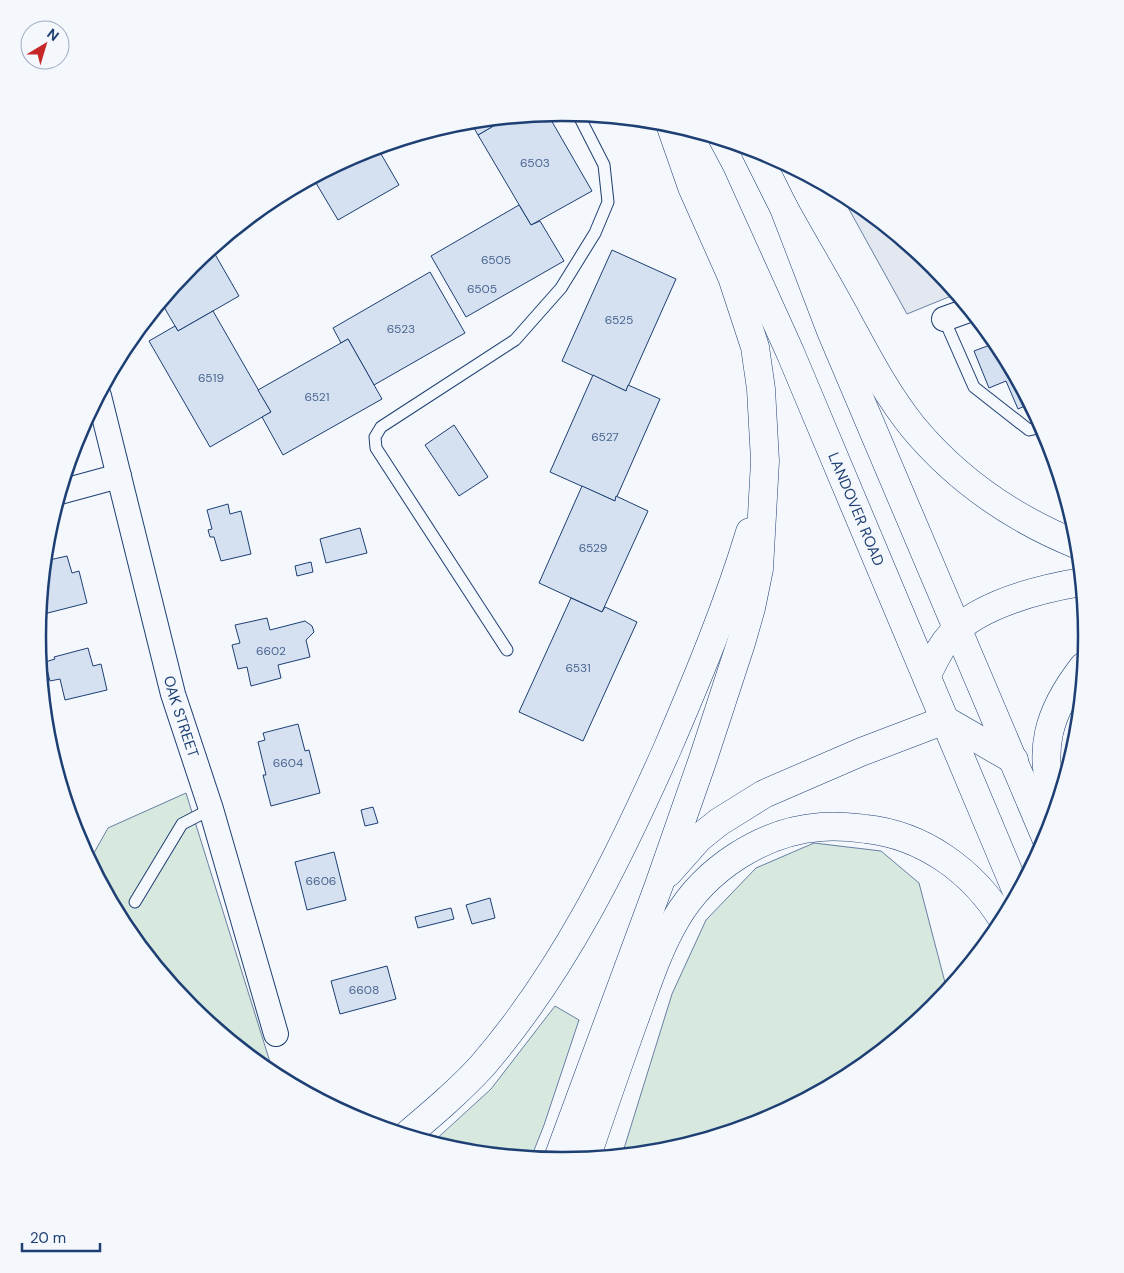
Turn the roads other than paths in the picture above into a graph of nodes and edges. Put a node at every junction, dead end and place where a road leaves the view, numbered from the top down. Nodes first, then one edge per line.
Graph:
1 (582, 122) edge
2 (673, 133) edge
3 (690, 137) edge
4 (761, 161) edge
5 (784, 208) junction
6 (963, 312) edge
7 (944, 319) joint
8 (101, 404) edge
9 (1034, 429) edge
10 (119, 476) junction
11 (68, 490) edge
12 (762, 492) junction
13 (1069, 541) edge
14 (1075, 583) edge
15 (958, 628) junction
16 (507, 650) dead end
17 (927, 675) junction
18 (1076, 679) edge
19 (945, 720) junction
20 (1014, 760) junction
21 (1052, 795) edge
22 (211, 809) junction
23 (1041, 826) edge
24 (659, 885) junction
25 (1014, 885) edge
26 (135, 902) dead end
27 (997, 913) edge
28 (276, 1034) dead end
29 (413, 1130) edge
30 (589, 1151) edge
31 (560, 1152) edge

1 - 16 lane
2 - 12 main road
3 - 17 main road, LANDOVER ROAD
4 - 5 main road
5 - 13 main road
5 - 15 main road
6 - 7 street
7 - 9 lane
8 - 10 street, OAK STREET
10 - 11 street
10 - 22 street, OAK STREET
12 - 24 main road
12 - 29 main road
14 - 15 main road
15 - 17 main road
15 - 20 main road
17 - 19 main road, LANDOVER ROAD
18 - 21 main road
19 - 20 main road
19 - 24 main road
19 - 25 main road, LANDOVER ROAD
20 - 23 main road
22 - 26 lane
22 - 28 street, OAK STREET
24 - 31 main road
27 - 30 main road

